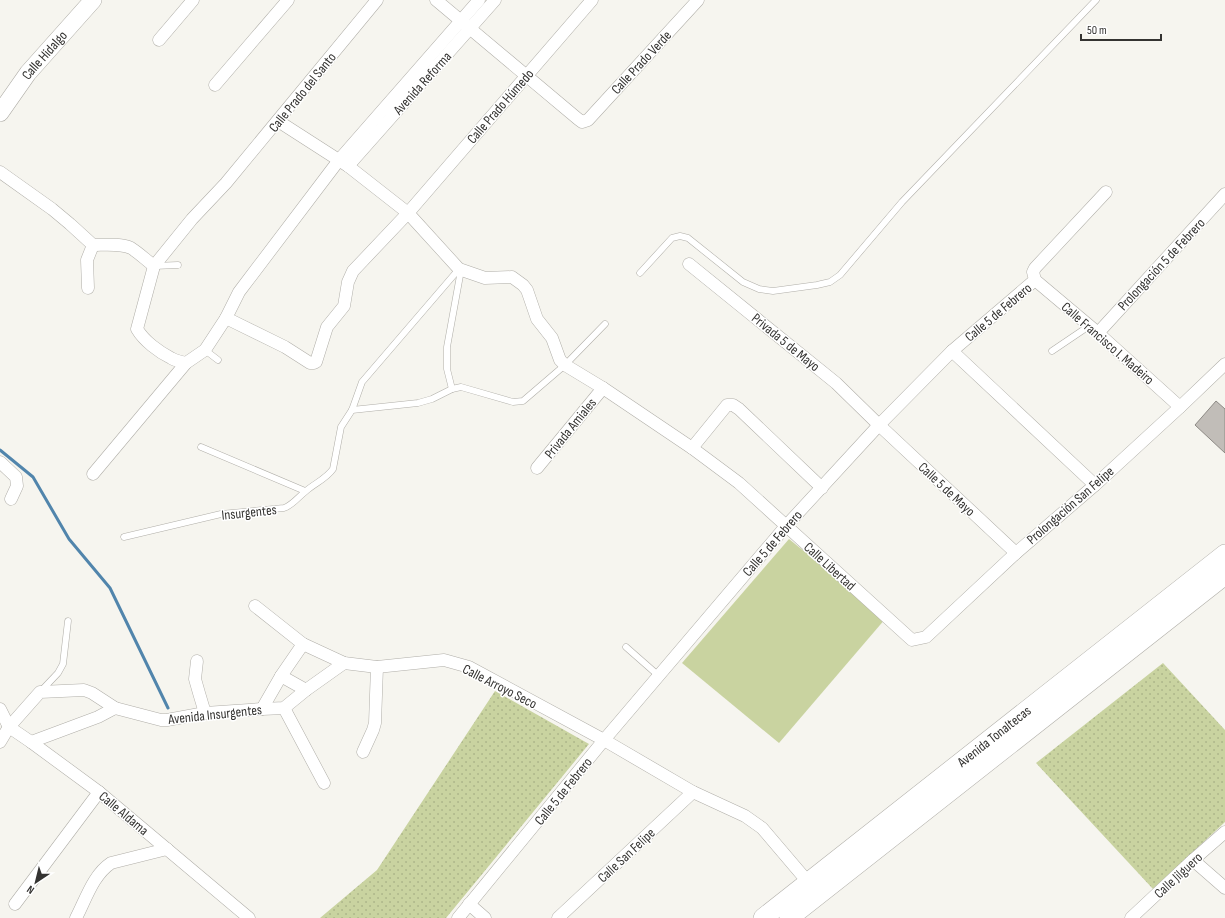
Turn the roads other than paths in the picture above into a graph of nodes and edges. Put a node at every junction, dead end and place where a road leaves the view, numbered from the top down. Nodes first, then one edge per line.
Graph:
1 (93, 0) edge
2 (193, 0) edge
3 (288, 0) edge
4 (377, 0) edge
5 (436, 0) edge
6 (479, 0) edge
7 (495, 0) edge
8 (592, 0) edge
9 (698, 0) edge
10 (1096, 0) edge
11 (466, 25) junction
12 (159, 40) dead end
13 (526, 76) junction
14 (215, 85) dead end
15 (0, 113) edge
16 (278, 121) junction
17 (344, 163) junction
18 (0, 172) edge
19 (1106, 192) dead end
20 (1225, 194) edge
21 (408, 213) junction
22 (93, 245) junction
23 (689, 264) dead end
24 (178, 265) dead end
25 (154, 266) junction
26 (460, 269) junction
27 (640, 273) dead end
28 (1035, 280) junction
29 (88, 288) dead end
30 (226, 318) junction
31 (605, 324) dead end
32 (1093, 329) junction
33 (205, 350) junction
34 (952, 350) junction
35 (1052, 351) dead end
36 (218, 360) dead end
37 (186, 363) junction
38 (1225, 364) edge
39 (565, 365) junction
40 (603, 388) junction
41 (452, 389) junction
42 (1180, 407) junction
43 (352, 410) junction
44 (879, 425) junction
45 (201, 447) dead end
46 (692, 448) junction
47 (0, 462) edge
48 (538, 468) dead end
49 (93, 474) dead end
50 (1095, 485) junction
51 (822, 488) junction
52 (305, 491) junction
53 (11, 499) dead end
54 (786, 526) junction
55 (124, 537) dead end
56 (1016, 552) junction
57 (1225, 554) edge
58 (1225, 575) edge
59 (255, 606) dead end
60 (68, 622) dead end
61 (912, 640) joint
62 (303, 644) junction
63 (626, 647) dead end
64 (197, 661) dead end
65 (344, 663) junction
66 (377, 667) junction
67 (280, 676) junction
68 (660, 676) junction
69 (306, 690) junction
70 (40, 692) junction
71 (115, 708) junction
72 (262, 708) junction
73 (284, 708) junction
74 (0, 709) edge
75 (205, 713) junction
76 (9, 727) junction
77 (604, 740) junction
78 (0, 742) edge
79 (31, 742) junction
80 (363, 752) dead end
81 (324, 783) dead end
82 (100, 792) junction
83 (694, 792) junction
84 (1225, 832) edge
85 (167, 849) junction
86 (1193, 860) junction
87 (808, 882) junction
88 (1225, 888) edge
89 (15, 904) dead end
90 (469, 904) junction
91 (76, 918) edge
92 (249, 918) edge
93 (458, 918) edge
94 (485, 918) edge
95 (558, 918) edge
96 (763, 918) edge
97 (789, 918) edge
98 (1131, 918) edge

1 - 15 street, Calle Hidalgo
2 - 12 street
3 - 14 street
4 - 16 street, Calle Prado del Santo
5 - 11 street
6 - 11 street, Avenida Reforma
7 - 11 street, Avenida Reforma
8 - 13 street, Calle Prado Húmedo
9 - 13 street, Calle Prado Verde
10 - 27 lane
11 - 13 street
11 - 17 street, Avenida Reforma
13 - 21 street, Calle Prado Húmedo
16 - 17 street
16 - 25 street, Calle Prado del Santo
17 - 21 street
17 - 30 street, Avenida Reforma
18 - 22 street
19 - 28 street, Calle 5 de Febrero
20 - 32 street, Prolongación 5 de Febrero
21 - 26 street
21 - 30 street, Calle Prado Húmedo
22 - 25 street
22 - 29 street
23 - 44 street, Privada 5 de Mayo
24 - 25 lane
25 - 37 street
26 - 39 street
26 - 41 lane
26 - 43 lane
28 - 32 street, Calle Francisco I. Madeiro
28 - 34 street, Calle 5 de Febrero
30 - 33 street, Avenida Reforma
31 - 39 lane
32 - 35 lane
32 - 42 street, Calle Francisco I. Madeiro
33 - 36 lane
33 - 37 street
34 - 44 street, Calle 5 de Febrero
34 - 50 street
37 - 49 street
38 - 42 street, Prolongación San Felipe
39 - 40 street, Calle Libertad
39 - 41 lane
40 - 46 street, Calle Libertad
40 - 48 street, Privada Amiales
41 - 43 lane
42 - 50 street, Prolongación San Felipe
43 - 52 lane
44 - 51 street, Calle 5 de Febrero
44 - 56 street, Calle 5 de Mayo
45 - 52 lane, Insurgentes
46 - 51 street
46 - 54 street, Calle Libertad
47 - 53 street
50 - 56 street, Prolongación San Felipe
51 - 54 street, Calle 5 de Febrero
52 - 55 lane, Insurgentes
54 - 61 street, Calle Libertad
54 - 68 street, Calle 5 de Febrero
56 - 61 street, Prolongación San Felipe
57 - 87 main road, Avenida Tonaltecas
58 - 97 main road, Avenida Tonaltecas
59 - 62 street, Calle Arroyo Seco
60 - 70 lane
62 - 65 street, Calle Arroyo Seco
62 - 67 street
63 - 68 lane
64 - 75 street
65 - 66 street, Calle Arroyo Seco
65 - 69 street
66 - 77 street, Calle Arroyo Seco
66 - 80 street
67 - 69 street
67 - 72 street
68 - 77 street, Calle 5 de Febrero
69 - 73 street
70 - 71 street, Avenida Insurgentes
70 - 76 street
71 - 75 street, Avenida Insurgentes
71 - 79 street
72 - 73 street, Avenida Insurgentes
72 - 75 street, Avenida Insurgentes
73 - 81 street
74 - 76 street, Calle Aldama
76 - 78 street
76 - 79 street, Calle Aldama
77 - 83 street, Calle Arroyo Seco
77 - 90 street, Calle 5 de Febrero
79 - 82 street, Calle Aldama
82 - 85 street, Calle Aldama
82 - 89 street
83 - 87 street, Calle Arroyo Seco
83 - 95 street, Calle San Felipe
84 - 86 street, Calle Jilguero
85 - 91 street
85 - 92 street, Calle Aldama
86 - 88 street
86 - 98 street, Calle Jilguero
87 - 96 main road, Avenida Tonaltecas
90 - 93 street, Calle 5 de Febrero
90 - 94 street

